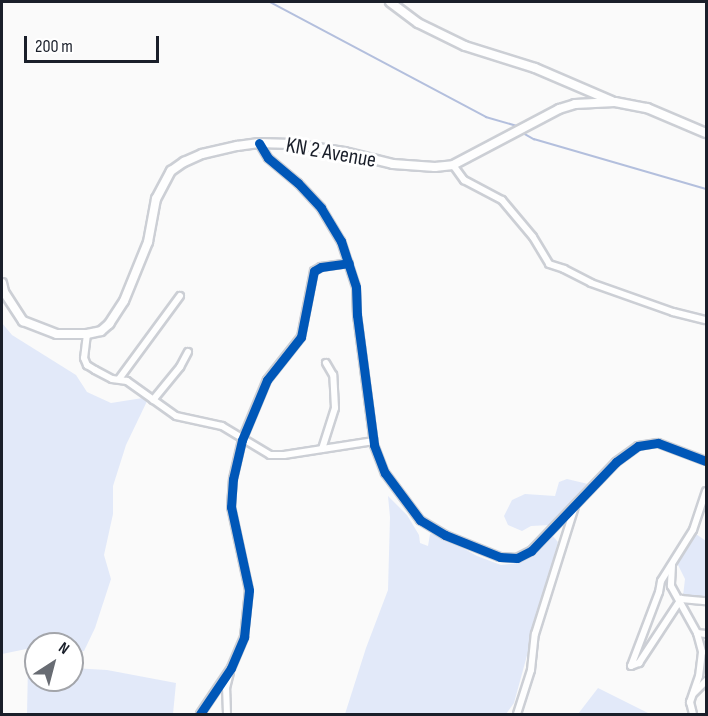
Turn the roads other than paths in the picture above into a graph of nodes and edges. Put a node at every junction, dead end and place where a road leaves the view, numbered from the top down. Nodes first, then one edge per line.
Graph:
1 (390, 2) edge
2 (615, 102) junction
3 (706, 133) edge
4 (260, 143) junction
5 (453, 165) junction
6 (349, 263) junction
7 (2, 283) edge
8 (180, 296) dead end
9 (706, 320) edge
10 (87, 334) junction
11 (188, 352) dead end
12 (326, 363) dead end
13 (119, 379) junction
14 (153, 400) junction
15 (242, 440) junction
16 (374, 441) junction
17 (322, 449) junction
18 (706, 461) edge
19 (706, 491) edge
20 (576, 503) junction
21 (672, 562) junction
22 (681, 599) junction
23 (706, 601) edge
24 (697, 633) junction
25 (706, 634) edge
26 (704, 648) edge
27 (231, 668) junction
28 (706, 681) edge
29 (692, 694) junction
30 (200, 714) edge
31 (227, 714) edge
32 (517, 714) edge
33 (693, 714) edge

1 - 2 main road
2 - 3 main road, KN 2 Avenue
2 - 5 main road, KN 2 Avenue
4 - 5 main road, KN 2 Avenue
4 - 6 street
4 - 10 main road, KN 2 Avenue
5 - 9 street
6 - 15 street
6 - 16 street
7 - 10 main road, KN 2 Avenue
8 - 13 street
10 - 13 street
11 - 14 street
12 - 17 street
13 - 14 street
14 - 15 street
15 - 17 street
15 - 27 street
16 - 17 street
16 - 20 street
18 - 20 street
19 - 21 street
20 - 32 street
21 - 22 street
21 - 22 street
22 - 23 street
22 - 24 street
24 - 25 street
24 - 26 street
26 - 29 street
27 - 30 street
27 - 31 street
28 - 29 street
29 - 33 street

